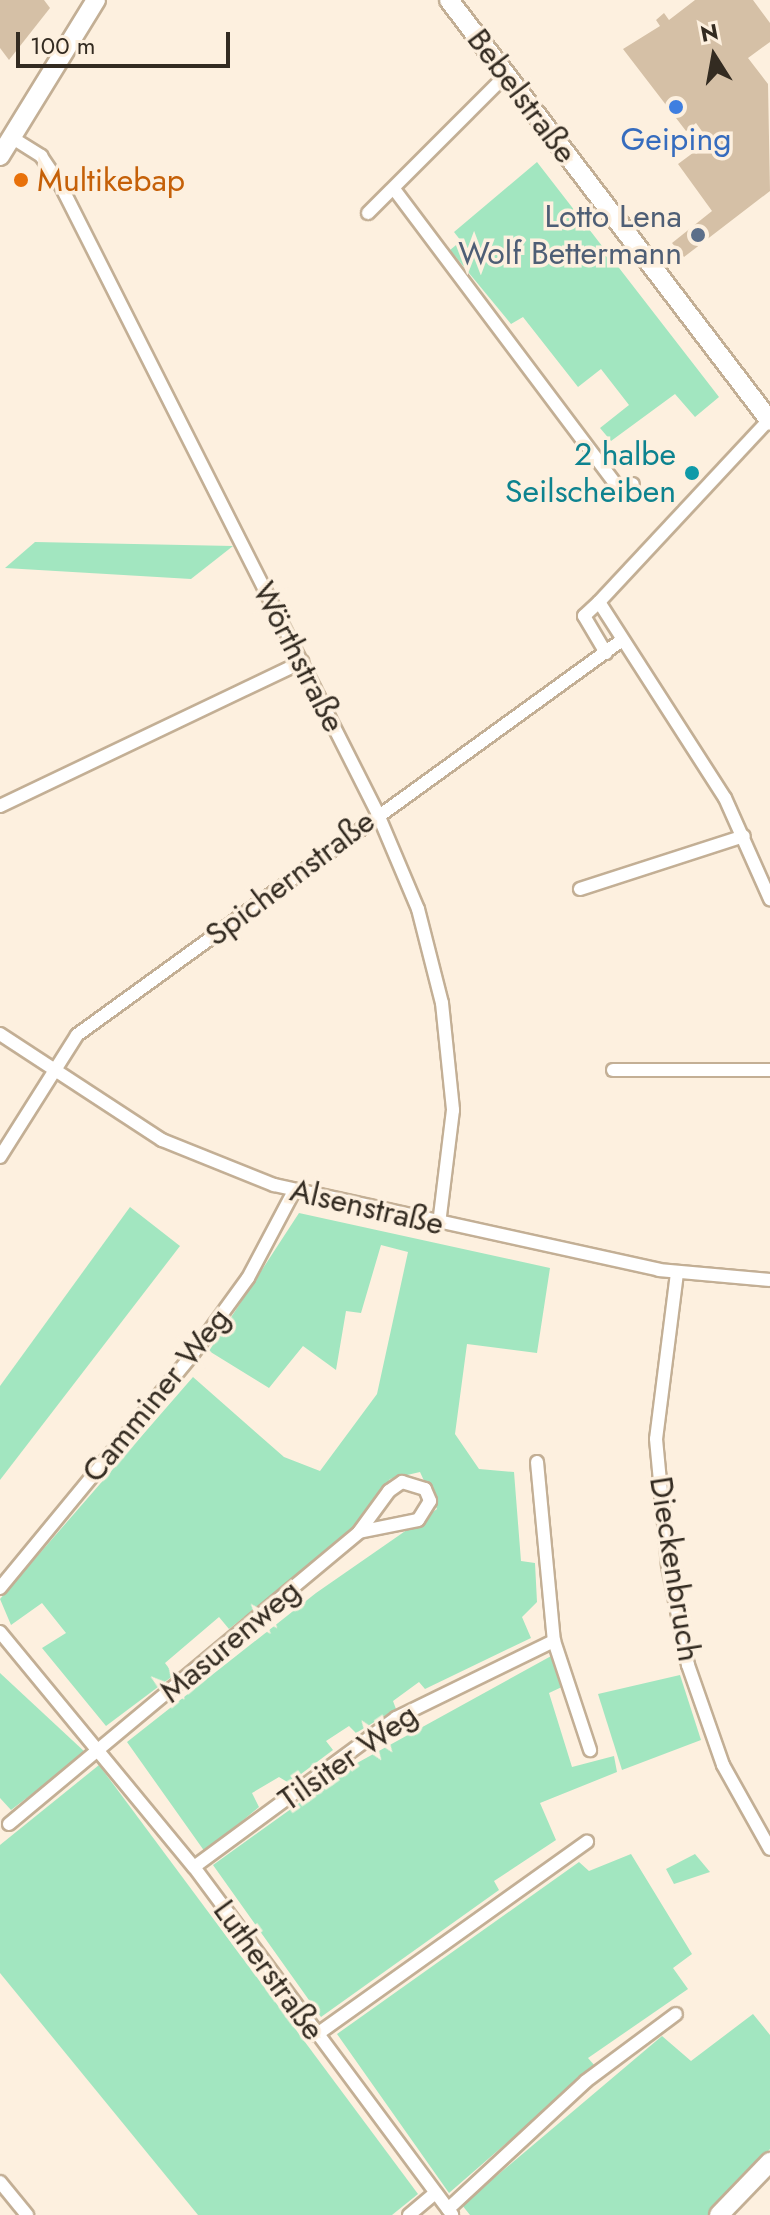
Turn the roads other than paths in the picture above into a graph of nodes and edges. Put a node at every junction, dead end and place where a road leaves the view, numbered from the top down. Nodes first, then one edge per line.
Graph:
1 (96, 0) edge
2 (449, 0) edge
3 (506, 75) junction
4 (11, 137) junction
5 (0, 156) edge
6 (394, 189) junction
7 (368, 213) dead end
8 (770, 420) edge
9 (633, 484) dead end
10 (599, 602) junction
11 (622, 640) junction
12 (606, 653) junction
13 (302, 662) junction
14 (0, 806) edge
15 (377, 812) junction
16 (744, 836) junction
17 (580, 889) dead end
18 (770, 899) edge
19 (0, 1034) edge
20 (51, 1068) junction
21 (613, 1070) dead end
22 (770, 1070) edge
23 (0, 1157) edge
24 (294, 1191) junction
25 (439, 1224) junction
26 (677, 1273) junction
27 (770, 1280) edge
28 (537, 1462) dead end
29 (359, 1532) junction
30 (0, 1588) edge
31 (0, 1632) edge
32 (554, 1641) junction
33 (101, 1750) junction
34 (590, 1750) dead end
35 (9, 1824) dead end
36 (587, 1842) dead end
37 (770, 1849) edge
38 (194, 1867) junction
39 (676, 2014) dead end
40 (316, 2035) junction
41 (770, 2162) edge
42 (0, 2182) edge
43 (435, 2193) junction
44 (450, 2212) edge
45 (27, 2215) edge
46 (409, 2215) edge
47 (719, 2215) edge

1 - 4 main road
2 - 3 main road, Bebelstraße
3 - 6 street
3 - 8 main road, Bebelstraße
4 - 5 main road
4 - 13 street, Wörthstraße
6 - 7 street
6 - 9 street
8 - 10 street
10 - 11 street
10 - 12 street
11 - 12 street, Spichernstraße
11 - 16 street
12 - 15 street, Spichernstraße
13 - 14 street
13 - 15 street, Wörthstraße
15 - 20 street, Spichernstraße
15 - 25 street, Wörthstraße
16 - 17 street
16 - 18 street
19 - 20 street, Alsenstraße
20 - 23 street, Spichernstraße
20 - 24 street, Alsenstraße
21 - 22 street
24 - 25 street, Alsenstraße
24 - 30 street, Camminer Weg
25 - 26 street, Alsenstraße
26 - 27 street, Alsenstraße
26 - 37 street, Dieckenbruch
28 - 32 street
29 - 29 street, Masurenweg
29 - 33 street, Masurenweg
31 - 33 street, Lutherstraße
32 - 34 street
32 - 38 street, Tilsiter Weg
33 - 35 street
33 - 38 street, Lutherstraße
36 - 40 street
38 - 40 street, Lutherstraße
39 - 44 street
40 - 43 street, Lutherstraße
41 - 47 main road
42 - 45 street
43 - 44 street, Lutherstraße
43 - 46 street

